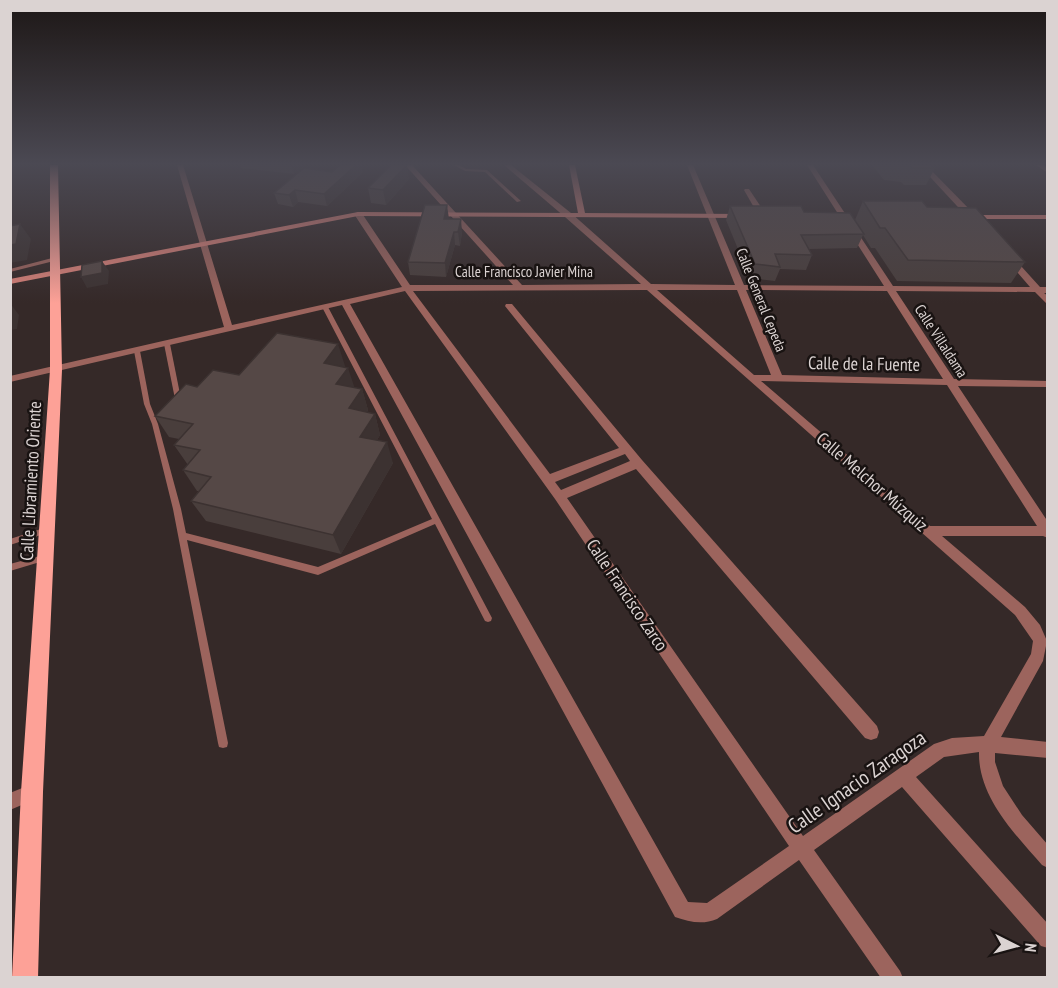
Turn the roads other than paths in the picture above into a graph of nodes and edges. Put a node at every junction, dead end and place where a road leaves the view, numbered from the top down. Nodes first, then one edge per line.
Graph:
1 (55, 211) edge
2 (193, 211) edge
3 (564, 211) edge
4 (710, 211) edge
5 (760, 211) edge
6 (840, 211) edge
7 (967, 211) edge
8 (454, 213) junction
9 (358, 214) junction
10 (568, 214) junction
11 (582, 214) joint
12 (712, 216) junction
13 (763, 216) junction
14 (775, 216) edge
15 (832, 216) edge
16 (843, 216) junction
17 (855, 216) edge
18 (961, 217) edge
19 (973, 217) junction
20 (1047, 217) edge
21 (980, 225) edge
22 (202, 243) junction
23 (1002, 250) edge
24 (56, 266) junction
25 (10, 271) edge
26 (10, 282) edge
27 (648, 286) junction
28 (519, 287) junction
29 (741, 287) junction
30 (407, 288) junction
31 (890, 289) junction
32 (1042, 290) edge
33 (345, 302) junction
34 (1047, 302) edge
35 (510, 306) dead end
36 (325, 307) junction
37 (229, 328) junction
38 (167, 344) junction
39 (137, 351) junction
40 (57, 370) junction
41 (752, 378) junction
42 (10, 379) edge
43 (778, 379) junction
44 (951, 382) junction
45 (1047, 384) edge
46 (181, 414) edge
47 (627, 449) junction
48 (638, 463) junction
49 (546, 480) junction
50 (559, 496) junction
51 (437, 520) junction
52 (48, 530) junction
53 (930, 531) junction
54 (1047, 532) edge
55 (182, 535) junction
56 (10, 542) edge
57 (47, 557) junction
58 (10, 568) edge
59 (488, 618) dead end
60 (871, 732) dead end
61 (223, 743) dead end
62 (987, 746) junction
63 (1047, 750) edge
64 (904, 776) junction
65 (32, 792) junction
66 (10, 802) edge
67 (802, 848) junction
68 (1047, 859) edge
69 (1047, 939) edge
70 (25, 978) edge
71 (893, 978) edge

1 - 24 main road, Calle Libramiento Oriente
2 - 22 street
3 - 10 street, Calle Melchor Múzquiz
4 - 12 street, Calle General Cepeda
5 - 13 street
6 - 16 street, Calle Villaldama
7 - 19 street
8 - 9 street
8 - 10 street
8 - 28 street
9 - 22 street
9 - 30 street, Calle Francisco Zarco
10 - 11 street
10 - 27 street, Calle Melchor Múzquiz
11 - 12 street
12 - 13 street
12 - 29 street, Calle General Cepeda
13 - 14 street
15 - 16 street
16 - 17 street
16 - 31 street, Calle Villaldama
18 - 19 street
19 - 20 street
19 - 21 street
22 - 24 street
22 - 37 street
23 - 32 street
24 - 25 lane
24 - 26 street
24 - 40 main road, Calle Libramiento Oriente
27 - 28 street, Calle Francisco Javier Mina
27 - 29 street, Calle Francisco Javier Mina
27 - 41 street, Calle Melchor Múzquiz
28 - 30 street, Calle Francisco Javier Mina
29 - 31 street, Calle Francisco Javier Mina
29 - 43 street, Calle General Cepeda
30 - 33 street, Calle Francisco Javier Mina
30 - 49 street, Calle Francisco Zarco
31 - 32 street, Calle Francisco Javier Mina
31 - 44 street, Calle Villaldama
32 - 34 street
33 - 36 street, Calle Francisco Javier Mina
33 - 67 street, Calle Ignacio Zaragoza
35 - 47 street
36 - 37 street, Calle Francisco Javier Mina
36 - 51 lane
37 - 38 street, Calle Francisco Javier Mina
38 - 39 street, Calle Francisco Javier Mina
38 - 46 lane
39 - 40 street, Calle Francisco Javier Mina
39 - 55 lane
40 - 42 street, Calle Francisco Javier Mina
40 - 52 main road, Calle Libramiento Oriente
41 - 43 street, Calle de la Fuente
41 - 53 street, Calle Melchor Múzquiz
43 - 44 street, Calle de la Fuente
44 - 45 street, Calle de la Fuente
44 - 54 street, Calle Villaldama
47 - 48 street
47 - 49 street
48 - 50 street
48 - 60 street
49 - 50 street, Calle Francisco Zarco
50 - 67 street, Calle Francisco Zarco
51 - 55 lane
51 - 59 lane
52 - 56 lane
52 - 57 main road, Calle Libramiento Oriente
53 - 54 street
53 - 62 street, Calle Melchor Múzquiz
55 - 61 lane
57 - 58 lane
57 - 65 main road, Calle Libramiento Oriente
62 - 63 street, Calle Ignacio Zaragoza
62 - 64 street, Calle Ignacio Zaragoza
62 - 68 street
64 - 67 street, Calle Ignacio Zaragoza
64 - 69 street
65 - 66 street
65 - 70 main road, Calle Libramiento Oriente
67 - 71 street, Calle Francisco Zarco

